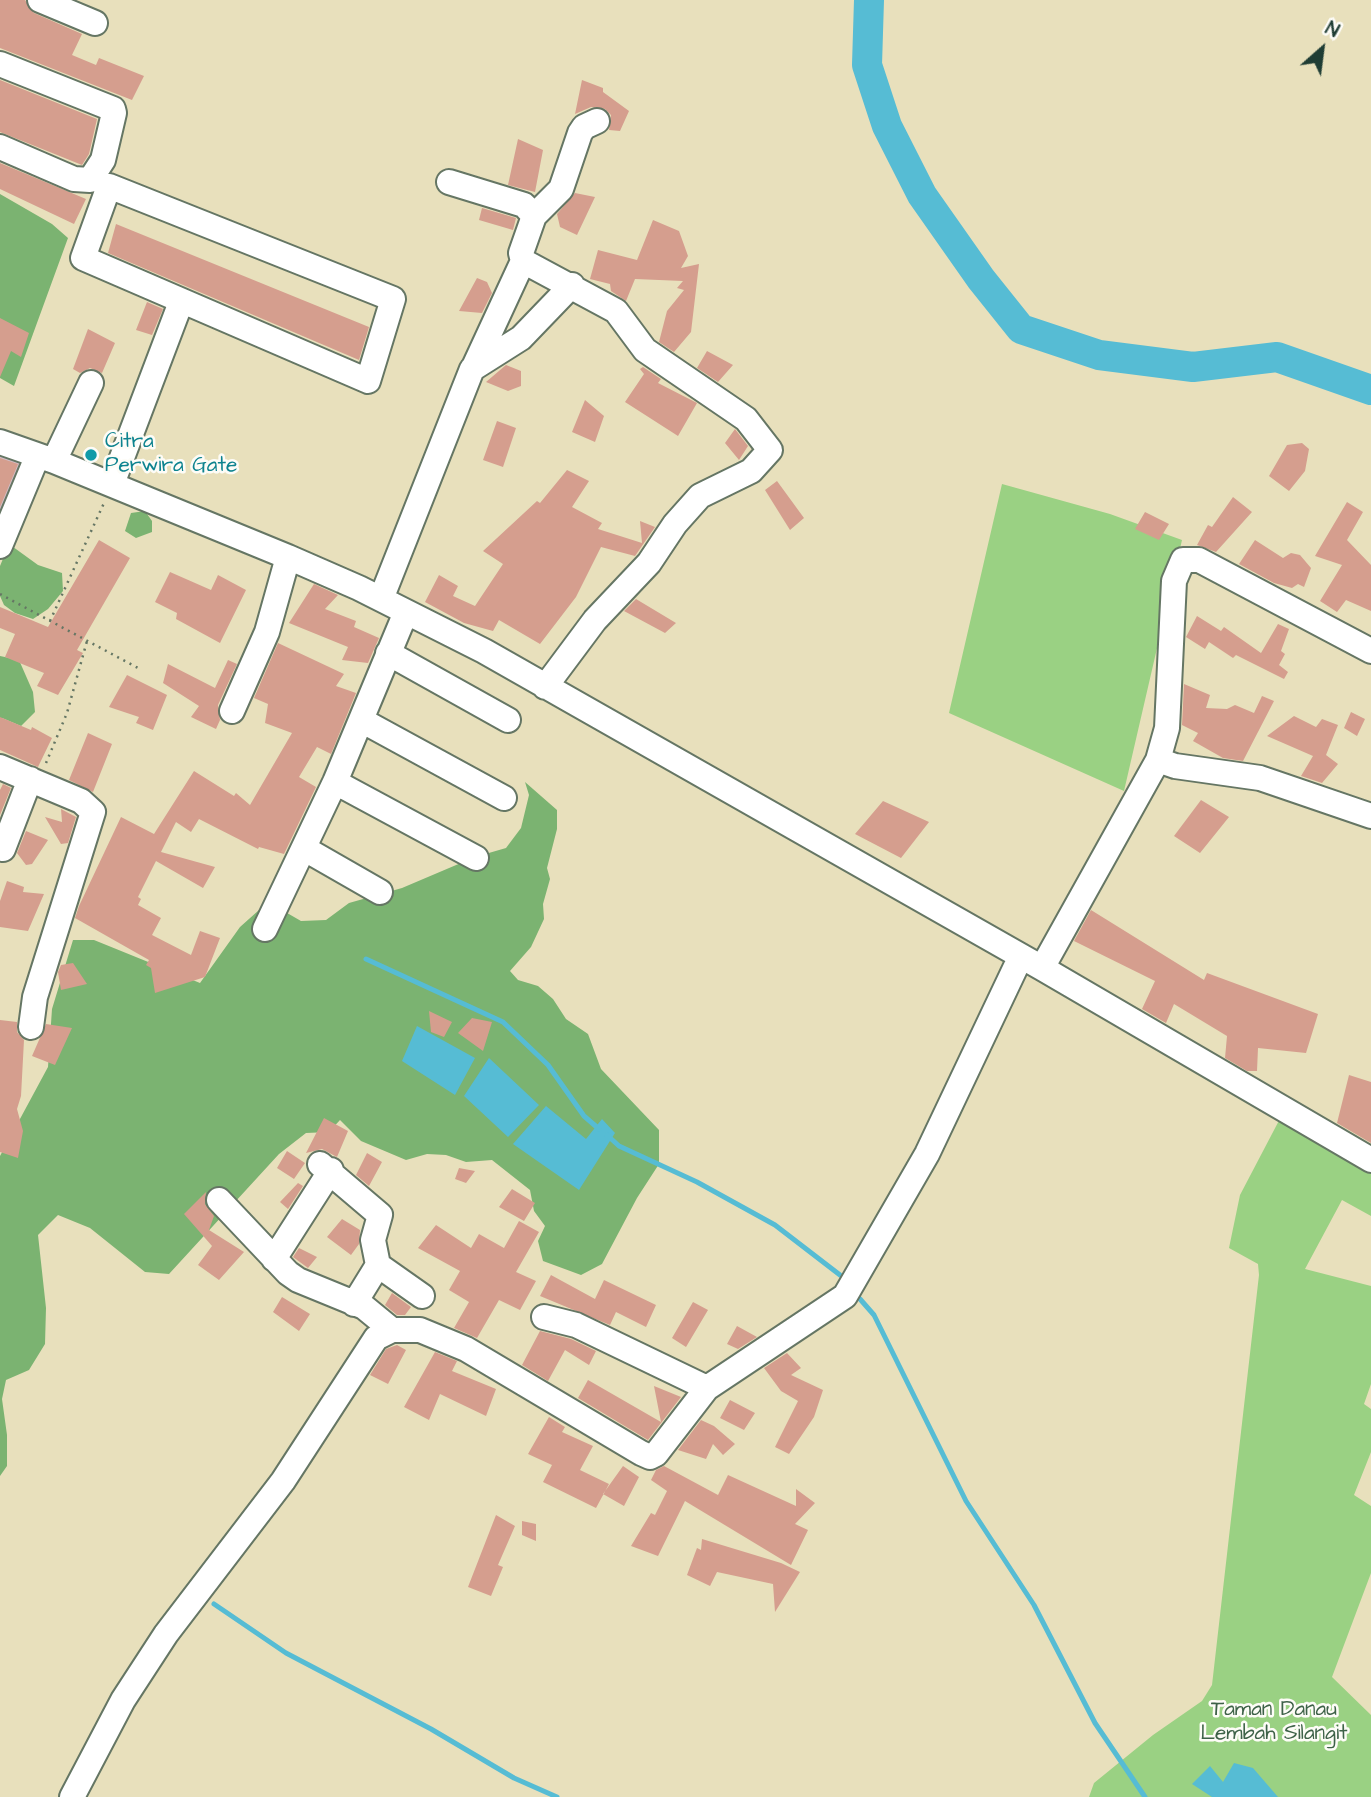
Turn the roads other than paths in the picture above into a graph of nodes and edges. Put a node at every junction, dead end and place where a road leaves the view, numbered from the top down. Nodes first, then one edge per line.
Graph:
1 (52, 2) edge
2 (94, 23) dead end
3 (0, 64) edge
4 (597, 121) dead end
5 (0, 147) edge
6 (449, 182) dead end
7 (534, 216) junction
8 (523, 261) junction
9 (572, 285) junction
10 (181, 302) junction
11 (472, 369) junction
12 (91, 383) dead end
13 (0, 442) edge
14 (46, 459) junction
15 (112, 484) junction
16 (0, 546) edge
17 (288, 557) junction
18 (381, 599) junction
19 (406, 612) junction
20 (1371, 650) edge
21 (388, 653) junction
22 (545, 687) junction
23 (232, 711) dead end
24 (361, 720) junction
25 (508, 720) dead end
26 (1158, 760) junction
27 (0, 767) edge
28 (35, 781) junction
29 (335, 782) junction
30 (504, 798) dead end
31 (1371, 816) edge
32 (3, 849) dead end
33 (305, 849) junction
34 (476, 858) dead end
35 (380, 892) dead end
36 (265, 929) dead end
37 (1021, 956) junction
38 (1042, 968) junction
39 (31, 1027) dead end
40 (1371, 1160) edge
41 (219, 1200) dead end
42 (274, 1259) junction
43 (378, 1265) junction
44 (422, 1296) dead end
45 (354, 1304) junction
46 (544, 1317) dead end
47 (392, 1330) junction
48 (708, 1388) junction
49 (72, 1797) edge

1 - 2 street
3 - 5 street
4 - 7 street
6 - 7 street
7 - 8 street
8 - 9 street
8 - 11 street
9 - 11 street
9 - 22 street
10 - 10 street
10 - 15 street
11 - 18 street
12 - 14 street
13 - 14 street
14 - 15 street
14 - 16 street
15 - 17 street
17 - 18 street
17 - 23 street
18 - 19 street
19 - 21 street
19 - 22 street
20 - 26 street
21 - 24 street
21 - 25 street
22 - 37 street
24 - 29 street
24 - 30 street
26 - 31 street
26 - 38 street
27 - 28 street
28 - 32 street
28 - 39 street
29 - 33 street
29 - 34 street
33 - 35 street
33 - 36 street
37 - 38 street
37 - 48 street
38 - 40 street
41 - 42 street
42 - 43 street
42 - 45 street
43 - 44 street
43 - 45 street
45 - 47 street
46 - 48 street
47 - 48 street
47 - 49 street

